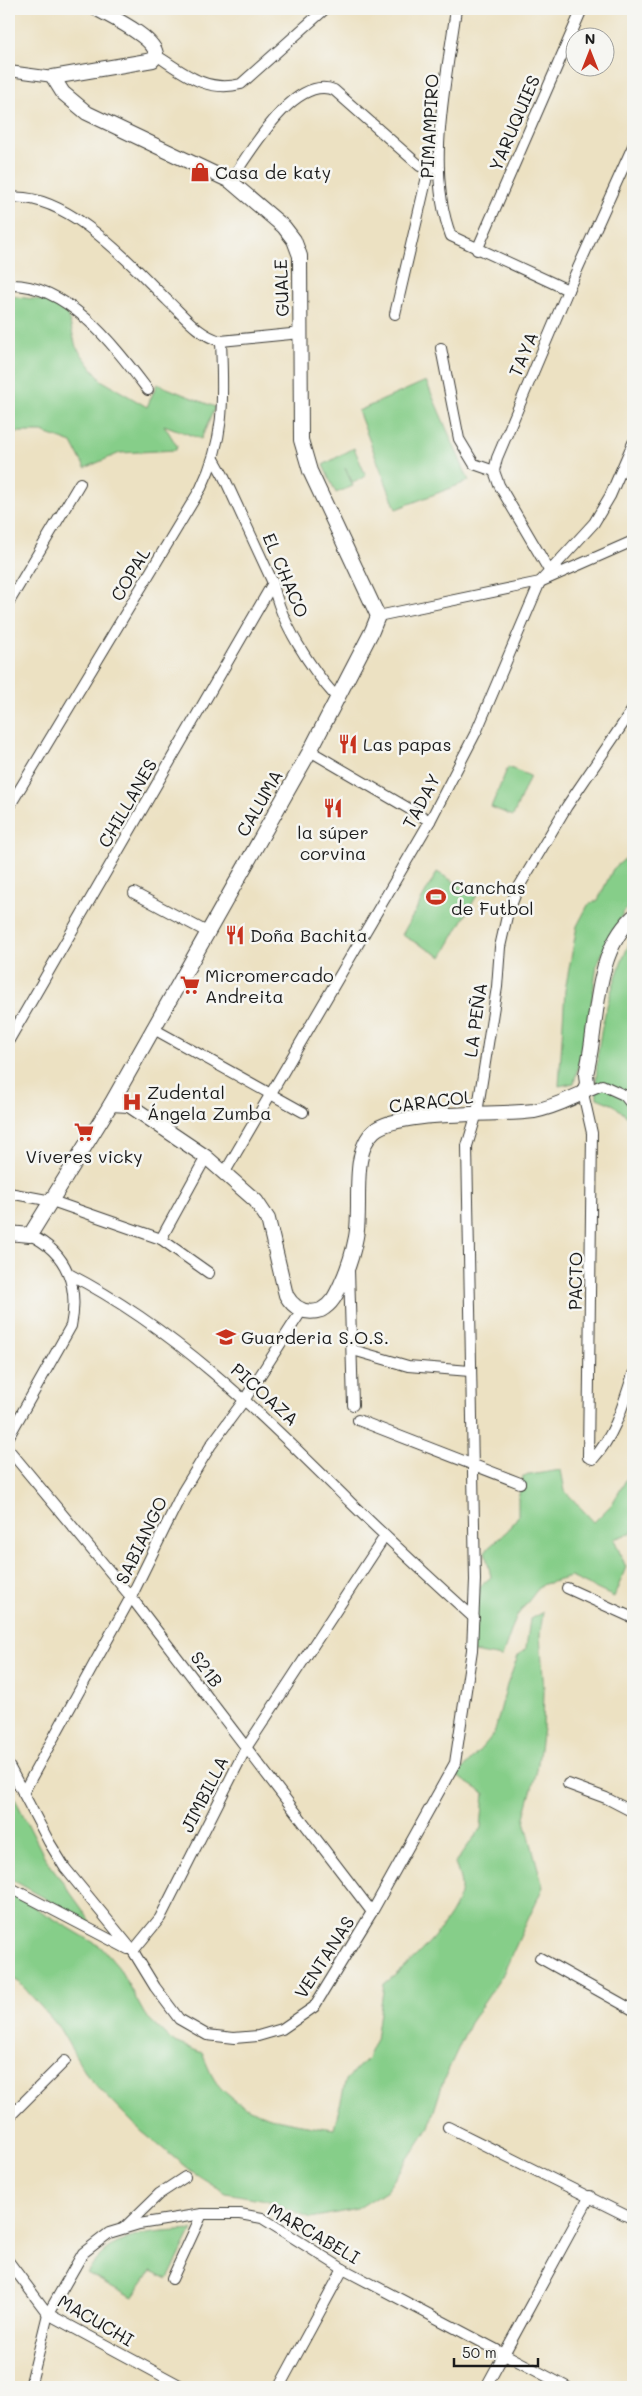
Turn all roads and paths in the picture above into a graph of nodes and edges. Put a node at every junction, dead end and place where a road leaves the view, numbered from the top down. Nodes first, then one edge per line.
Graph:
1 (97, 9) edge
2 (325, 9) edge
3 (456, 9) edge
4 (582, 9) edge
5 (156, 55) junction
6 (9, 71) edge
7 (53, 77) junction
8 (633, 146) edge
9 (434, 169) junction
10 (230, 181) junction
11 (9, 198) edge
12 (477, 250) junction
13 (9, 285) edge
14 (568, 290) junction
15 (394, 314) dead end
16 (301, 333) junction
17 (221, 341) junction
18 (440, 348) dead end
19 (148, 390) dead end
20 (633, 443) edge
21 (214, 459) junction
22 (494, 471) junction
23 (80, 483) dead end
24 (633, 541) edge
25 (550, 572) junction
26 (540, 582) junction
27 (273, 583) junction
28 (9, 602) edge
29 (378, 616) junction
30 (336, 698) junction
31 (633, 709) edge
32 (310, 751) junction
33 (9, 807) edge
34 (430, 821) junction
35 (134, 893) dead end
36 (633, 916) edge
37 (207, 932) junction
38 (152, 1028) junction
39 (9, 1040) edge
40 (269, 1093) junction
41 (584, 1093) junction
42 (111, 1104) junction
43 (633, 1106) edge
44 (303, 1112) dead end
45 (477, 1114) junction
46 (206, 1157) junction
47 (225, 1172) junction
48 (9, 1193) edge
49 (52, 1201) junction
50 (9, 1233) edge
51 (30, 1235) junction
52 (161, 1239) junction
53 (349, 1266) junction
54 (209, 1273) dead end
55 (69, 1274) junction
56 (302, 1310) junction
57 (353, 1350) junction
58 (470, 1371) junction
59 (633, 1374) edge
60 (245, 1399) junction
61 (353, 1405) dead end
62 (358, 1420) dead end
63 (9, 1436) edge
64 (9, 1450) edge
65 (474, 1465) junction
66 (520, 1483) dead end
67 (385, 1536) junction
68 (567, 1588) dead end
69 (131, 1596) junction
70 (474, 1618) junction
71 (633, 1618) edge
72 (246, 1748) junction
73 (9, 1766) edge
74 (568, 1784) dead end
75 (23, 1794) junction
76 (633, 1812) edge
77 (9, 1887) edge
78 (372, 1912) junction
79 (133, 1951) junction
80 (540, 1958) dead end
81 (633, 2010) edge
82 (65, 2060) dead end
83 (9, 2118) edge
84 (448, 2128) dead end
85 (185, 2177) dead end
86 (590, 2196) junction
87 (202, 2214) junction
88 (633, 2219) edge
89 (123, 2229) junction
90 (9, 2262) edge
91 (344, 2269) junction
92 (172, 2279) dead end
93 (48, 2314) junction
94 (505, 2354) junction
95 (30, 2387) edge
96 (184, 2387) edge
97 (279, 2387) edge
98 (486, 2387) edge
99 (567, 2387) edge

1 - 5 street
2 - 5 street
3 - 9 street, PIMAMPIRO
4 - 12 street, YARUQUIES
5 - 7 street
6 - 7 street
7 - 10 street, GUALE
8 - 14 street, TAYA
9 - 10 street
9 - 12 street, PIMAMPIRO
9 - 15 street
10 - 16 street, GUALE
11 - 17 street
12 - 14 street, PIMAMPIRO
13 - 19 street
14 - 22 street, TAYA
16 - 17 street
16 - 29 street, GUALE
17 - 21 street, COPAL
18 - 22 street
20 - 25 street, TADAY
21 - 27 street, EL CHACO
21 - 33 street, COPAL
22 - 25 street
23 - 28 street
24 - 26 street
25 - 26 street, TADAY
26 - 29 street
26 - 34 street, TADAY
27 - 30 street, EL CHACO
27 - 39 street, CHILLANES
29 - 30 street, CALUMA
30 - 32 street, CALUMA
31 - 45 street, LA PEÑA
32 - 34 street
32 - 37 street, CALUMA
34 - 40 street, TADAY
35 - 37 street
36 - 41 street
37 - 38 street, CALUMA
38 - 40 street
38 - 42 street, CALUMA
40 - 44 street
40 - 47 street, TADAY
41 - 43 street
41 - 45 street, CARACOL
41 - 59 street, PACTO
42 - 46 street
42 - 49 street, CALUMA
45 - 53 street, CARACOL
45 - 58 street, LA PEÑA
46 - 47 street
46 - 52 street
47 - 56 street
48 - 49 street
49 - 51 street, CALUMA
49 - 52 street
50 - 51 street, PICOAZA
51 - 55 street, PICOAZA
52 - 54 street
53 - 56 street
53 - 57 street, CARACOL
55 - 60 street, PICOAZA
55 - 63 street
56 - 60 street, SABIANGO
57 - 58 street
57 - 61 street, CARACOL
58 - 65 street, LA PEÑA
60 - 67 street, PICOAZA
60 - 69 street, SABIANGO
62 - 65 street
64 - 69 street, S21B
65 - 66 street
65 - 70 street, VENTANAS
67 - 70 street, PICOAZA
67 - 72 street, JIMBILLA
68 - 71 street
69 - 72 street, S21B
69 - 75 street, SABIANGO
70 - 78 street, VENTANAS
72 - 78 street, S21B
72 - 79 street, JIMBILLA
73 - 75 street, VENTANAS
74 - 76 street
75 - 79 street, VENTANAS
77 - 79 street
78 - 79 street, VENTANAS
80 - 81 street
82 - 83 street
84 - 86 street
85 - 89 street
86 - 88 street
86 - 94 street
87 - 89 street, MARCABELI
87 - 91 street, MARCABELI
87 - 92 street
89 - 93 street, MARCABELI
90 - 93 street, MACUCHI
91 - 94 street, MARCABELI
91 - 97 street
93 - 95 street, MARCABELI
93 - 96 street, MACUCHI
94 - 98 street
94 - 99 street, MARCABELI

